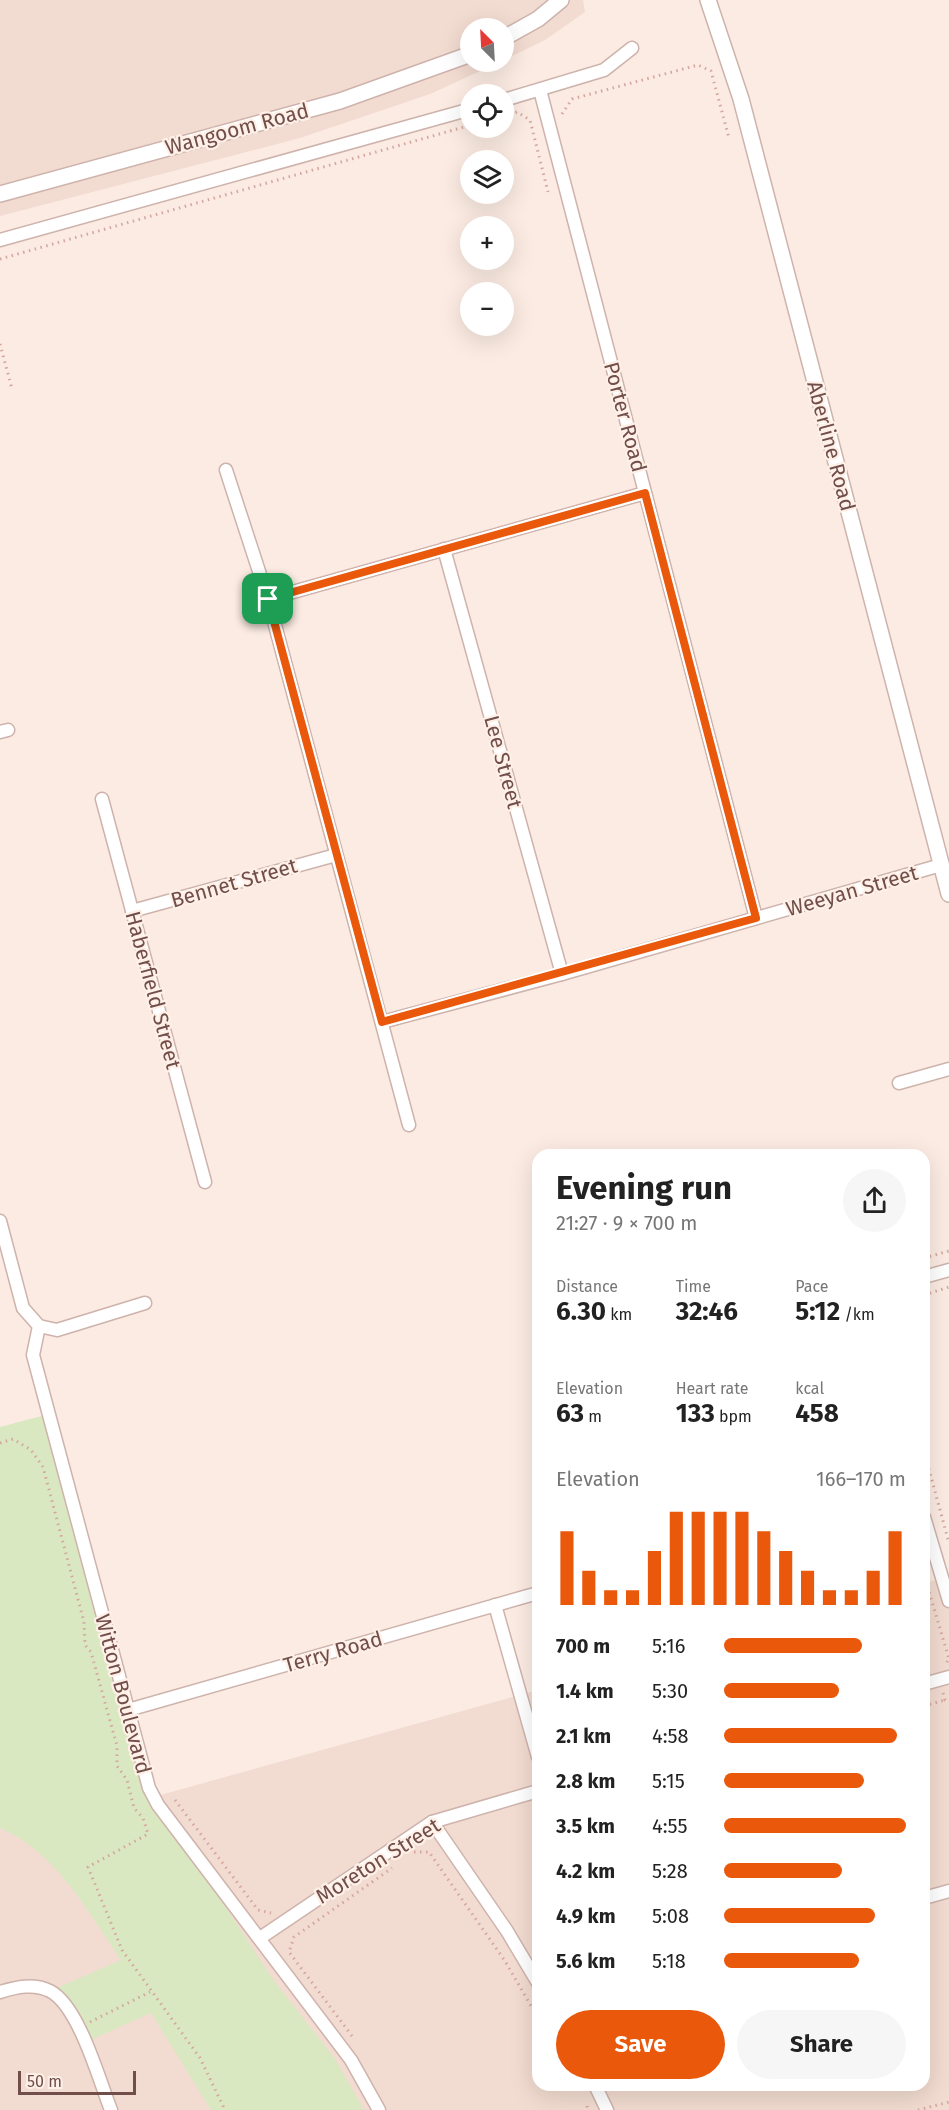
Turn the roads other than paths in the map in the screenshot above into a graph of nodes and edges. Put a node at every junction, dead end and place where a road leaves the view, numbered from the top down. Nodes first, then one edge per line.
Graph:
1 (561, 0) edge
2 (708, 0) edge
3 (514, 32) edge
4 (632, 48) dead end
5 (460, 58) edge
6 (540, 90) junction
7 (514, 97) edge
8 (460, 112) edge
9 (0, 194) edge
10 (0, 240) edge
11 (226, 470) dead end
12 (645, 493) junction
13 (444, 549) junction
14 (268, 599) junction
15 (102, 799) dead end
16 (336, 855) junction
17 (941, 865) junction
18 (949, 894) edge
19 (132, 911) junction
20 (756, 918) junction
21 (562, 974) junction
22 (382, 1022) junction
23 (949, 1069) edge
24 (899, 1083) dead end
25 (409, 1125) dead end
26 (205, 1182) dead end
27 (0, 1221) edge
28 (2, 1237) edge
29 (949, 1270) edge
30 (930, 1275) edge
31 (145, 1304) dead end
32 (39, 1326) junction
33 (930, 1537) edge
34 (532, 1595) edge
35 (949, 1601) edge
36 (495, 1605) junction
37 (128, 1710) junction
38 (532, 1736) edge
39 (532, 1793) edge
40 (432, 1822) junction
41 (949, 1891) edge
42 (930, 1896) edge
43 (260, 1938) junction
44 (532, 1973) edge
45 (0, 1992) edge
46 (599, 2091) edge
47 (111, 2110) edge
48 (378, 2110) edge
49 (607, 2110) edge

1 - 3 street
2 - 17 street, Aberline Road
4 - 6 street
5 - 9 street, Wangoom Road
6 - 7 street
6 - 12 street, Porter Road
8 - 10 street, Wangoom Road
11 - 14 street
12 - 13 street
12 - 20 street, Porter Road
13 - 14 street
13 - 21 street, Lee Street
14 - 16 street
15 - 19 street, Haberfield Street
16 - 19 street, Bennet Street
16 - 22 street
17 - 18 street, Aberline Road
17 - 20 street, Weeyan Street
19 - 26 street, Haberfield Street
20 - 21 street, Weeyan Street
21 - 22 street, Weeyan Street
22 - 25 street
23 - 24 street
27 - 28 street
28 - 32 street
29 - 30 street
31 - 32 street
32 - 37 street, Witton Boulevard
33 - 35 street
34 - 36 street, Terry Road
36 - 37 street, Terry Road
36 - 38 street
37 - 43 street, Witton Boulevard
39 - 40 street, Moreton Street
40 - 43 street, Moreton Street
40 - 44 street
41 - 42 street
43 - 48 street, Witton Boulevard
45 - 47 street
46 - 49 street

